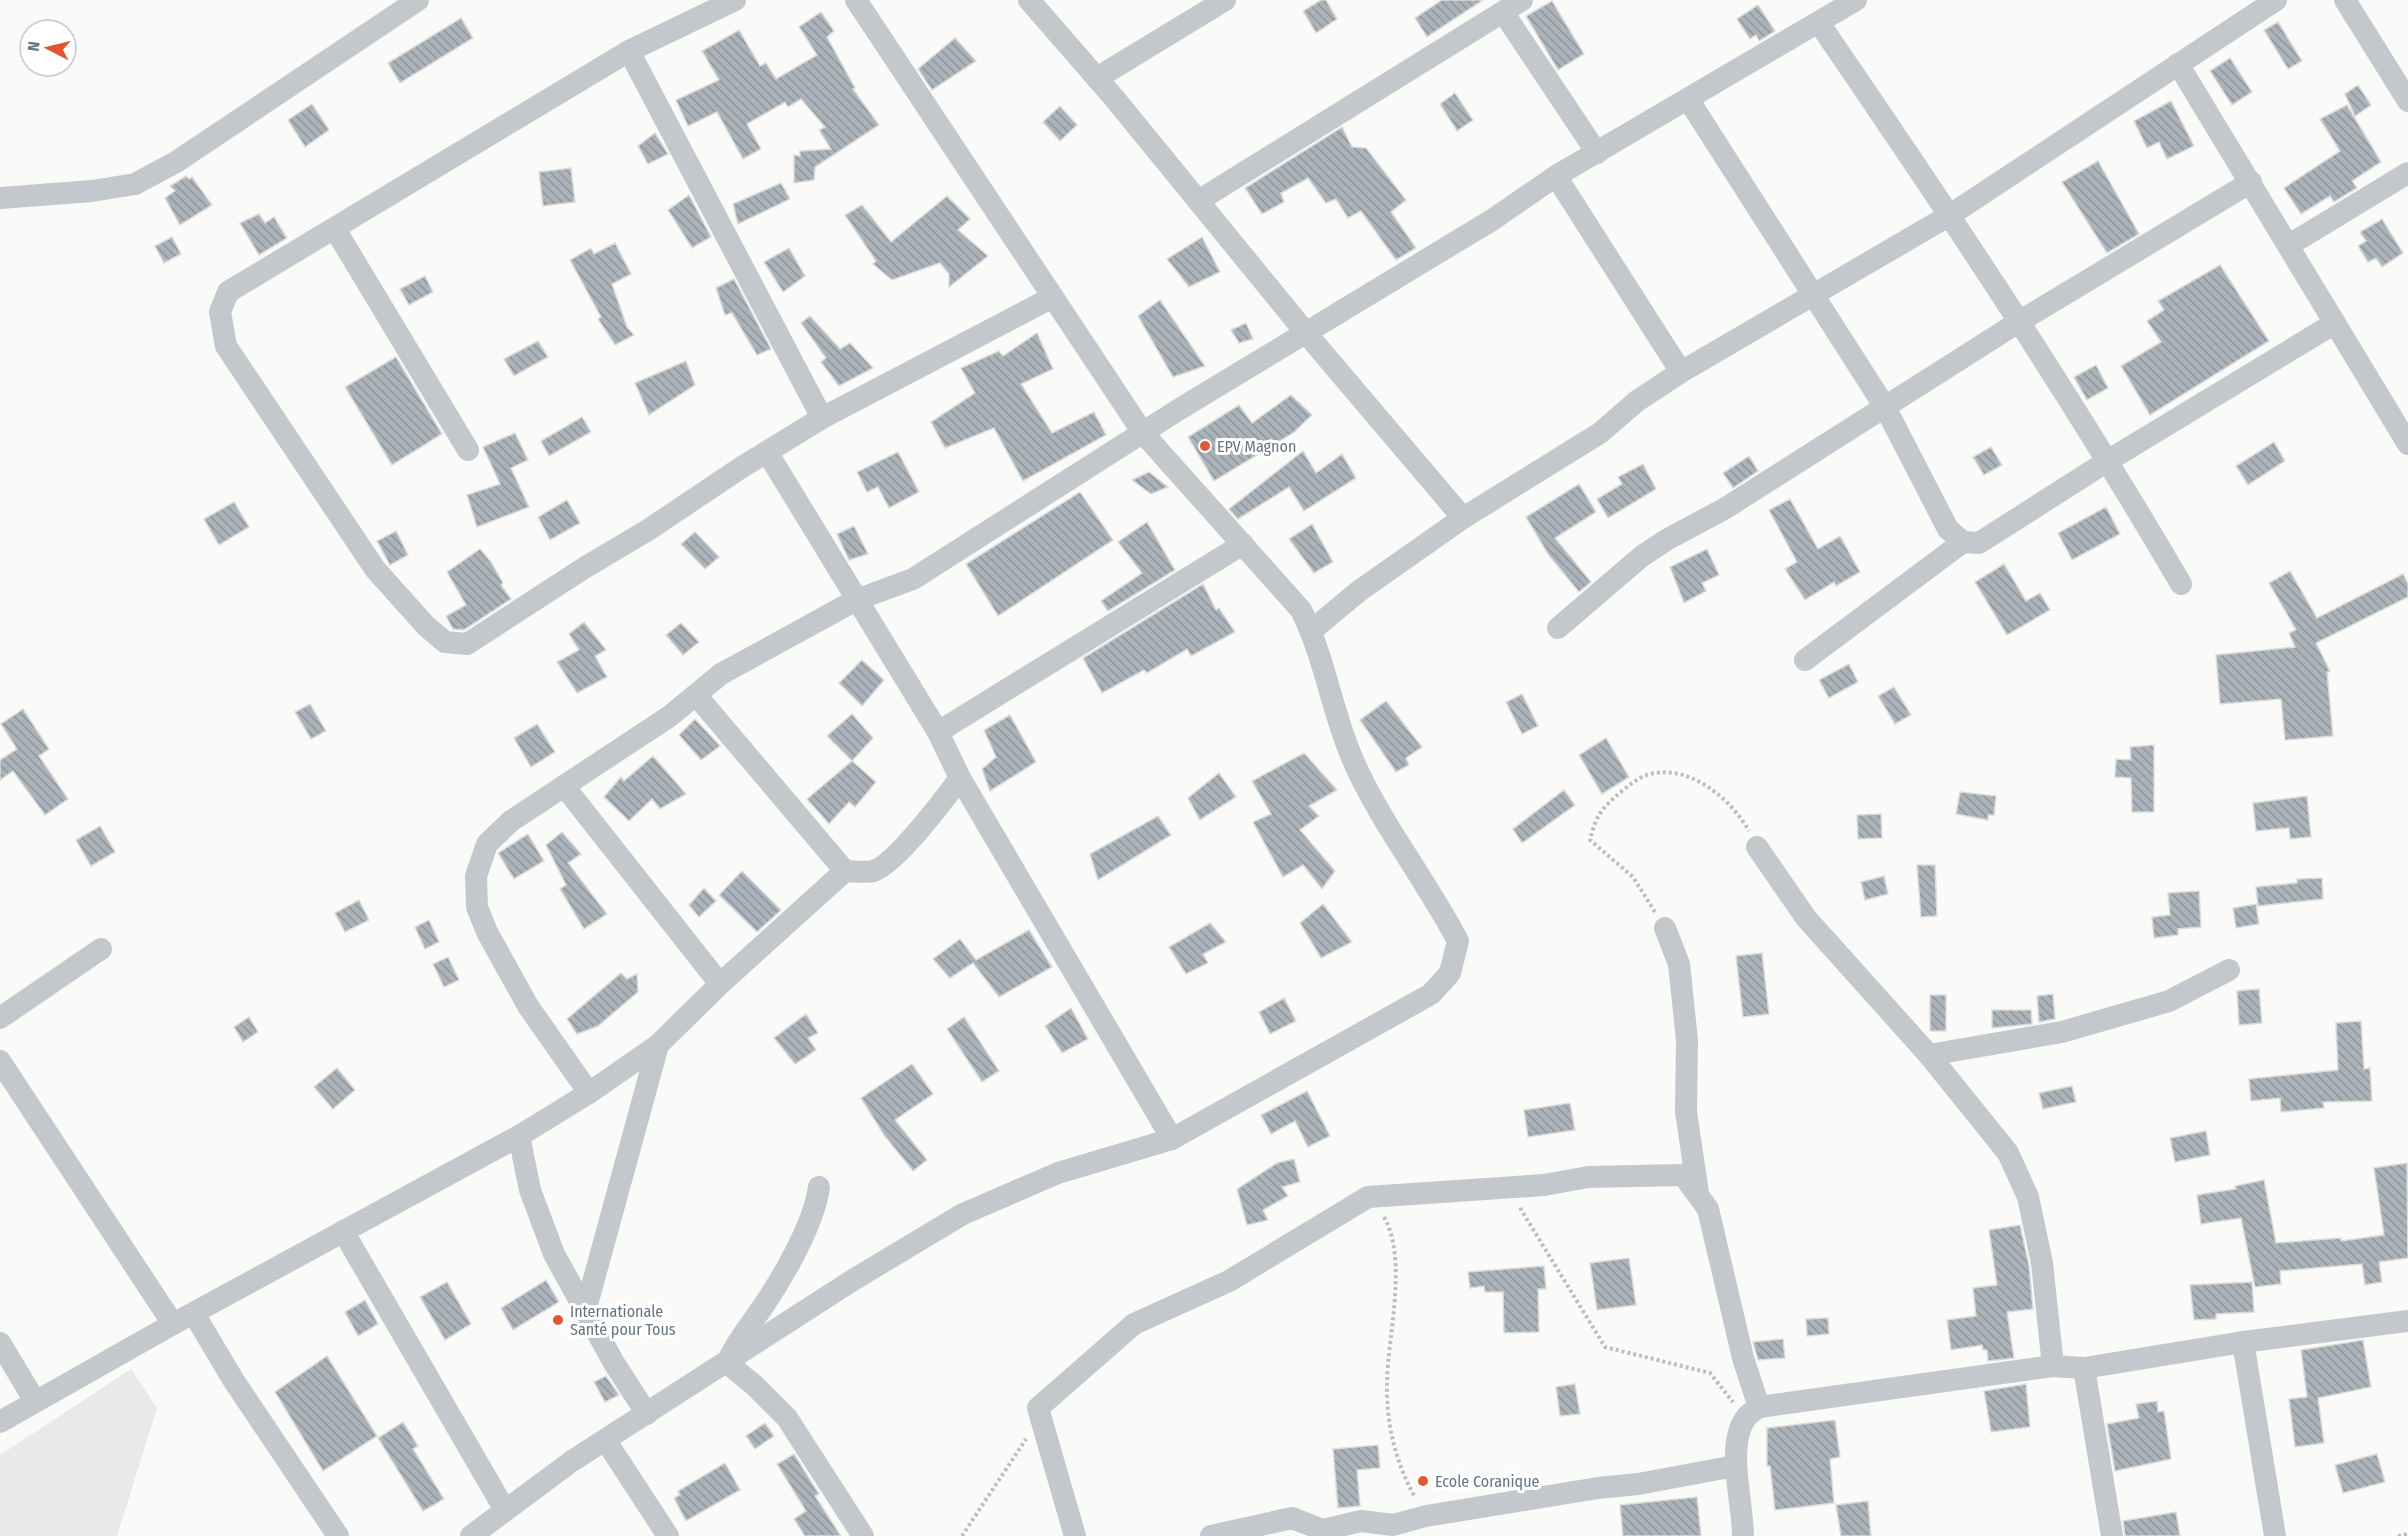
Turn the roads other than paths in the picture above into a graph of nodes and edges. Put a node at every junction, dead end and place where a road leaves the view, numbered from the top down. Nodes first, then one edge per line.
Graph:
1 (418, 0) edge
2 (735, 0) edge
3 (856, 0) edge
4 (1029, 0) edge
5 (1225, 0) edge
6 (1522, 0) edge
7 (1856, 0) edge
8 (2276, 0) edge
9 (2345, 0) edge
10 (1503, 12) junction
11 (1819, 23) junction
12 (629, 51) junction
13 (2178, 64) junction
14 (1097, 78) junction
15 (1688, 99) junction
16 (2408, 101) edge
17 (1597, 153) junction
18 (2408, 173) edge
19 (1556, 176) junction
20 (2251, 182) junction
21 (0, 198) edge
22 (1198, 201) junction
23 (1950, 215) junction
24 (335, 229) junction
25 (2289, 245) junction
26 (1815, 296) junction
27 (1053, 297) junction
28 (2017, 323) junction
29 (2335, 323) junction
30 (1306, 333) junction
31 (1681, 372) junction
32 (1885, 407) junction
33 (822, 418) junction
34 (1143, 433) junction
35 (2408, 444) edge
36 (468, 450) dead end
37 (767, 452) junction
38 (2109, 460) junction
39 (1463, 518) junction
40 (1963, 542) junction
41 (1243, 544) junction
42 (2181, 584) dead end
43 (856, 600) junction
44 (1558, 628) dead end
45 (1311, 631) junction
46 (1805, 660) dead end
47 (696, 694) junction
48 (938, 732) junction
49 (960, 778) junction
50 (564, 786) junction
51 (1757, 847) road end
52 (845, 871) junction
53 (1665, 928) road end
54 (101, 949) dead end
55 (2229, 970) dead end
56 (720, 984) junction
57 (0, 1018) edge
58 (658, 1045) junction
59 (1929, 1055) junction
60 (0, 1061) edge
61 (589, 1093) junction
62 (519, 1137) junction
63 (1173, 1139) junction
64 (819, 1187) dead end
65 (1698, 1193) junction
66 (343, 1231) junction
67 (586, 1308) junction
68 (194, 1314) junction
69 (2408, 1321) edge
70 (173, 1324) junction
71 (2243, 1342) junction
72 (0, 1343) edge
73 (727, 1364) junction
74 (2053, 1366) junction
75 (2084, 1368) junction
76 (35, 1401) junction
77 (1752, 1412) junction
78 (647, 1414) junction
79 (0, 1422) edge
80 (606, 1441) junction
81 (1735, 1466) junction
82 (505, 1510) junction
83 (338, 1536) edge
84 (471, 1536) edge
85 (668, 1536) edge
86 (863, 1536) edge
87 (1075, 1536) edge
88 (1211, 1536) edge
89 (1743, 1536) edge
90 (2112, 1536) edge
91 (2275, 1536) edge

1 - 21 street
2 - 12 street
3 - 27 street
4 - 14 street
5 - 14 street
6 - 10 street
7 - 11 street
8 - 13 street
9 - 16 street
10 - 17 street
10 - 22 street
11 - 15 street
11 - 23 street
12 - 24 street
12 - 33 street
13 - 20 street
13 - 23 street
14 - 22 street
15 - 17 street
15 - 26 street
17 - 19 street
18 - 25 street
19 - 30 street
19 - 31 street
20 - 25 street
20 - 28 street
22 - 30 street
23 - 26 street
23 - 28 street
24 - 36 street
24 - 37 street
25 - 29 street
26 - 31 street
26 - 32 street
27 - 33 street
27 - 34 street
28 - 32 street
28 - 38 street
29 - 35 street
29 - 38 street
30 - 34 street
30 - 39 street
31 - 39 street
32 - 40 street
32 - 44 street
33 - 37 street
34 - 41 street
34 - 43 street
37 - 43 street
38 - 40 street
38 - 42 street
39 - 45 street
40 - 46 street
41 - 45 street
41 - 48 street
43 - 47 street
43 - 48 street
45 - 63 street
47 - 50 street
47 - 52 street
48 - 49 street
49 - 52 street
49 - 63 street
50 - 56 street
50 - 61 street
51 - 59 street
52 - 56 street
53 - 65 street
54 - 57 street
55 - 59 street
56 - 58 street
58 - 61 street
58 - 67 street
59 - 74 street
60 - 70 street
61 - 62 street
62 - 66 street
62 - 67 street
63 - 73 street
64 - 73 street
65 - 77 street
65 - 87 street
66 - 68 street
66 - 82 street
67 - 78 street
68 - 70 street
68 - 83 street
69 - 71 street
70 - 76 street
71 - 75 street
71 - 91 street
72 - 76 street
73 - 78 street
73 - 86 street
74 - 75 street
74 - 77 street
75 - 90 street
76 - 79 street
77 - 81 street
78 - 80 street
80 - 82 street
80 - 85 street
81 - 88 street
81 - 89 street
82 - 84 street

